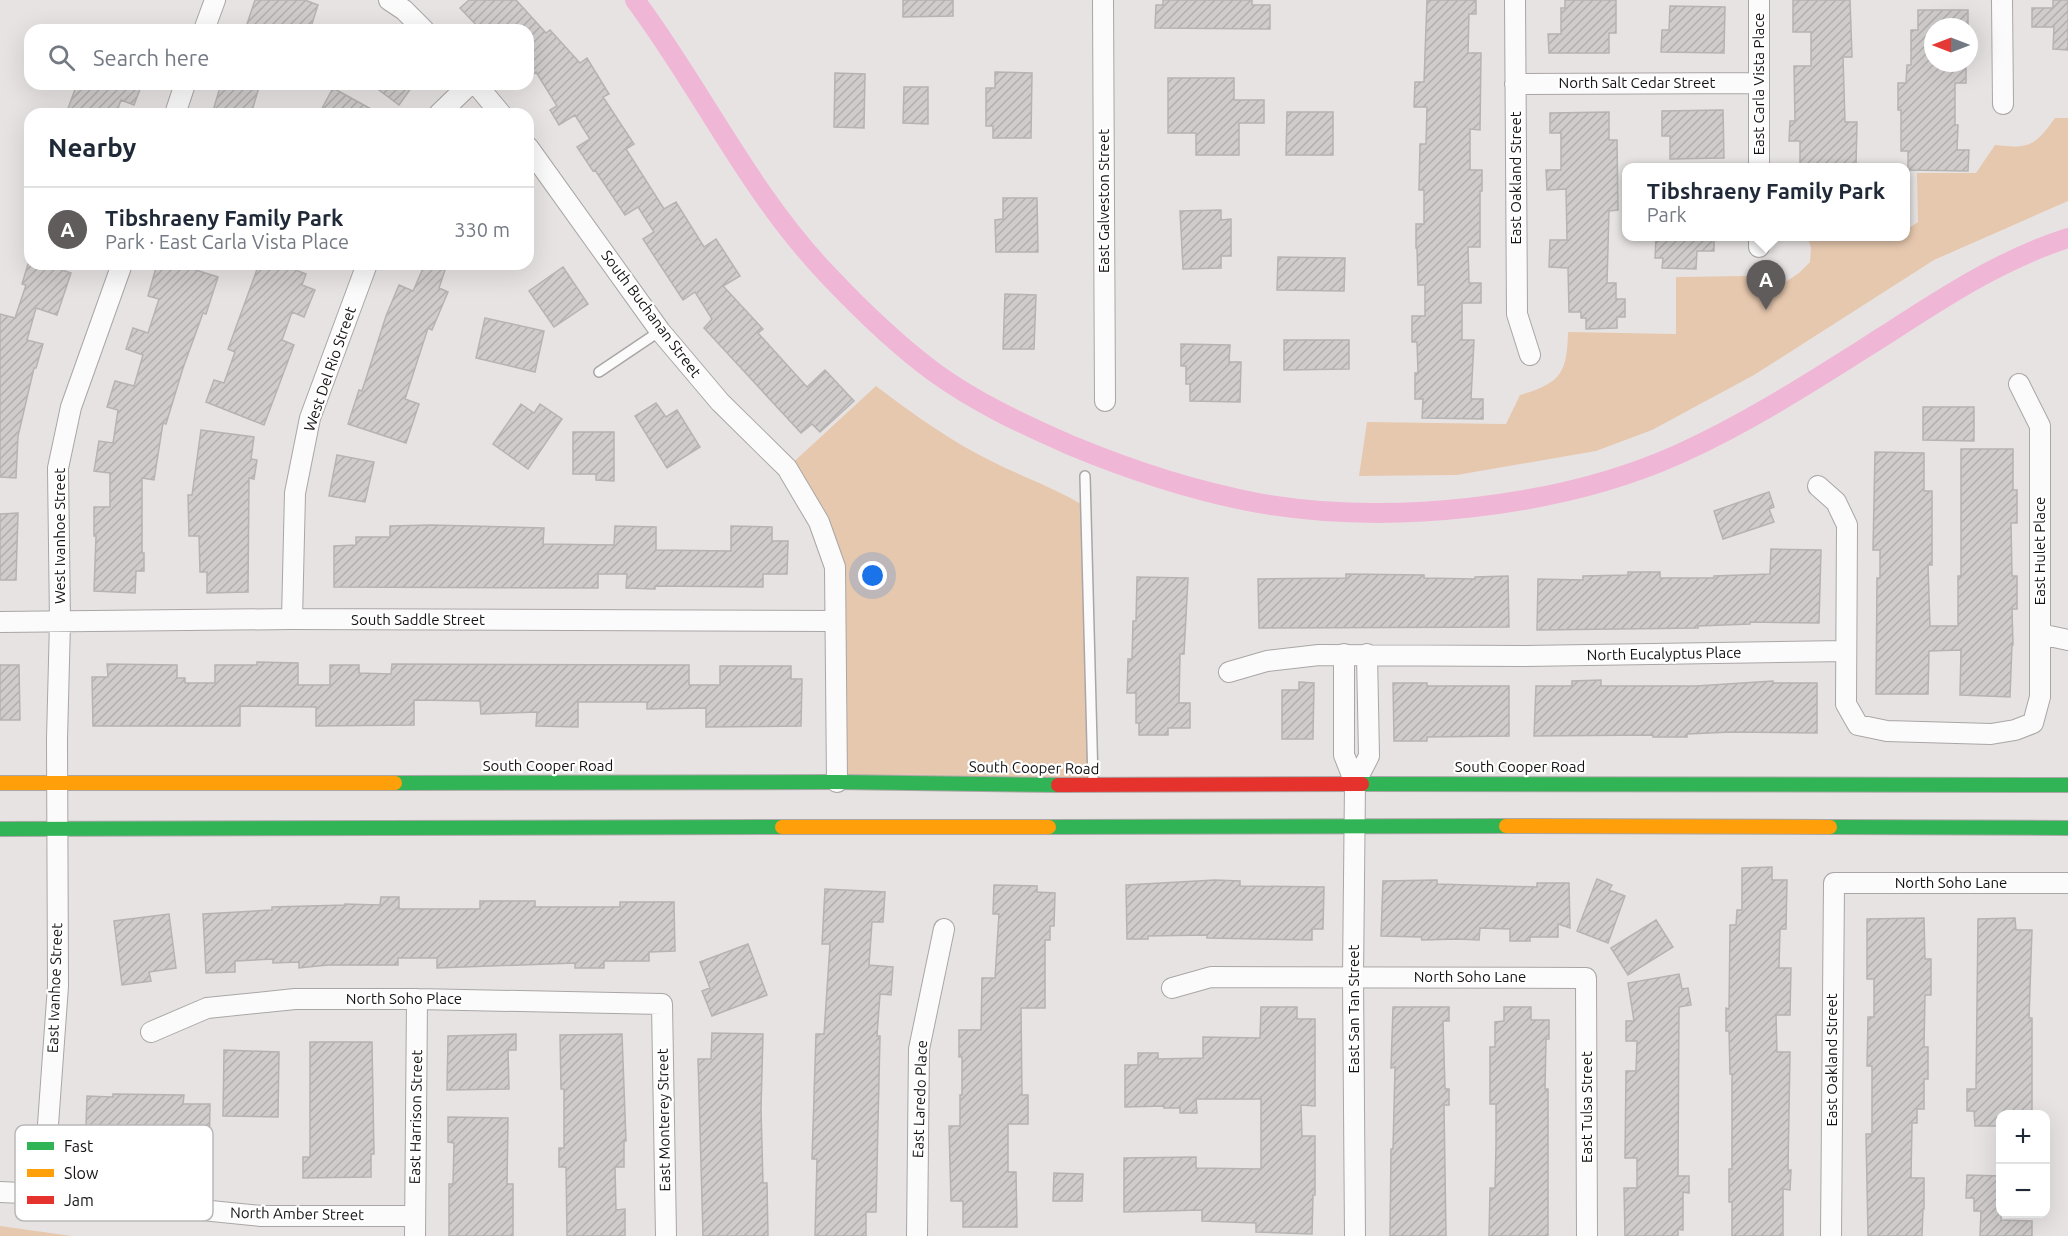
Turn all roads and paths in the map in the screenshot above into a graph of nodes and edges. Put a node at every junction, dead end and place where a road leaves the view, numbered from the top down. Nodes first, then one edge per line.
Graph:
1 (215, 0) edge
2 (389, 0) edge
3 (1103, 0) edge
4 (1515, 0) edge
5 (1759, 0) edge
6 (2002, 0) edge
7 (206, 24) edge
8 (418, 24) edge
9 (1759, 83) junction
10 (1515, 84) junction
11 (183, 90) edge
12 (464, 90) edge
13 (481, 90) edge
14 (2003, 104) dead end
15 (177, 108) edge
16 (445, 108) edge
17 (496, 108) edge
18 (534, 155) edge
19 (1759, 163) edge
20 (120, 270) edge
21 (365, 270) edge
22 (660, 331) junction
23 (1530, 355) dead end
24 (599, 372) dead end
25 (2019, 384) dead end
26 (1105, 401) dead end
27 (1085, 476) dead end
28 (1818, 486) dead end
29 (292, 620) junction
30 (836, 621) junction
31 (0, 622) edge
32 (60, 622) junction
33 (2040, 634) junction
34 (2068, 640) edge
35 (1846, 651) junction
36 (1344, 654) junction
37 (1367, 654) junction
38 (1229, 672) dead end
39 (1345, 711) junction
40 (1368, 711) junction
41 (0, 783) edge
42 (58, 783) junction
43 (1355, 783) junction
44 (2068, 785) edge
45 (1093, 786) junction
46 (837, 788) junction
47 (1355, 826) junction
48 (2068, 828) edge
49 (0, 829) edge
50 (58, 829) junction
51 (1834, 884) joint
52 (2068, 884) edge
53 (944, 929) dead end
54 (1353, 977) junction
55 (1586, 978) joint
56 (1172, 988) dead end
57 (417, 999) junction
58 (662, 1004) joint
59 (151, 1032) dead end
60 (48, 1125) edge
61 (0, 1192) edge
62 (15, 1193) edge
63 (213, 1211) edge
64 (415, 1216) junction
65 (415, 1236) edge
66 (666, 1236) edge
67 (917, 1236) edge
68 (1355, 1236) edge
69 (1587, 1236) edge
70 (1831, 1236) edge

1 - 7 street
2 - 8 street
3 - 26 street, East Galveston Street
4 - 10 street, East Oakland Street
5 - 9 street, East Carla Vista Place
6 - 14 street
9 - 10 street, North Salt Cedar Street
9 - 19 street, East Carla Vista Place
10 - 23 street, East Oakland Street
11 - 15 street
12 - 16 street
13 - 17 street
18 - 22 street, South Buchanan Street
20 - 32 street, West Ivanhoe Street
21 - 29 street, West Del Rio Street
22 - 24 lane
22 - 30 street, South Buchanan Street
25 - 33 street, East Hulet Place
27 - 45 lane
28 - 35 street
29 - 30 street, South Saddle Street
29 - 32 street, South Saddle Street
30 - 46 street, South Buchanan Street
31 - 32 street, South Saddle Street
32 - 42 street, West Ivanhoe Street
33 - 34 street
33 - 35 street, East Hulet Place
35 - 37 street, North Eucalyptus Place
36 - 37 street, North Eucalyptus Place
36 - 38 street, North Eucalyptus Place
36 - 39 street, East San Tan Street
37 - 40 street, East San Tan Street
39 - 40 lane
39 - 43 street, East San Tan Street
40 - 43 street, East San Tan Street
41 - 42 main road, South Cooper Road
42 - 46 main road, South Cooper Road
42 - 50 street, East Ivanhoe Street
43 - 44 main road, South Cooper Road
43 - 45 main road, South Cooper Road
43 - 47 street, East San Tan Street
45 - 46 main road, South Cooper Road
47 - 48 main road
47 - 50 main road
47 - 54 street, East San Tan Street
49 - 50 main road
50 - 60 street, East Ivanhoe Street
51 - 52 street, North Soho Lane
51 - 70 street, East Oakland Street
53 - 67 street, East Laredo Place
54 - 55 street, North Soho Lane
54 - 56 street, North Soho Lane
54 - 68 street, East San Tan Street
55 - 69 street, East Tulsa Street
57 - 58 street, North Soho Place
57 - 59 street, North Soho Place
57 - 64 street, East Harrison Street
58 - 66 street, East Monterey Street
61 - 62 street, North Amber Street
63 - 64 street, North Amber Street
64 - 65 street, East Harrison Street

